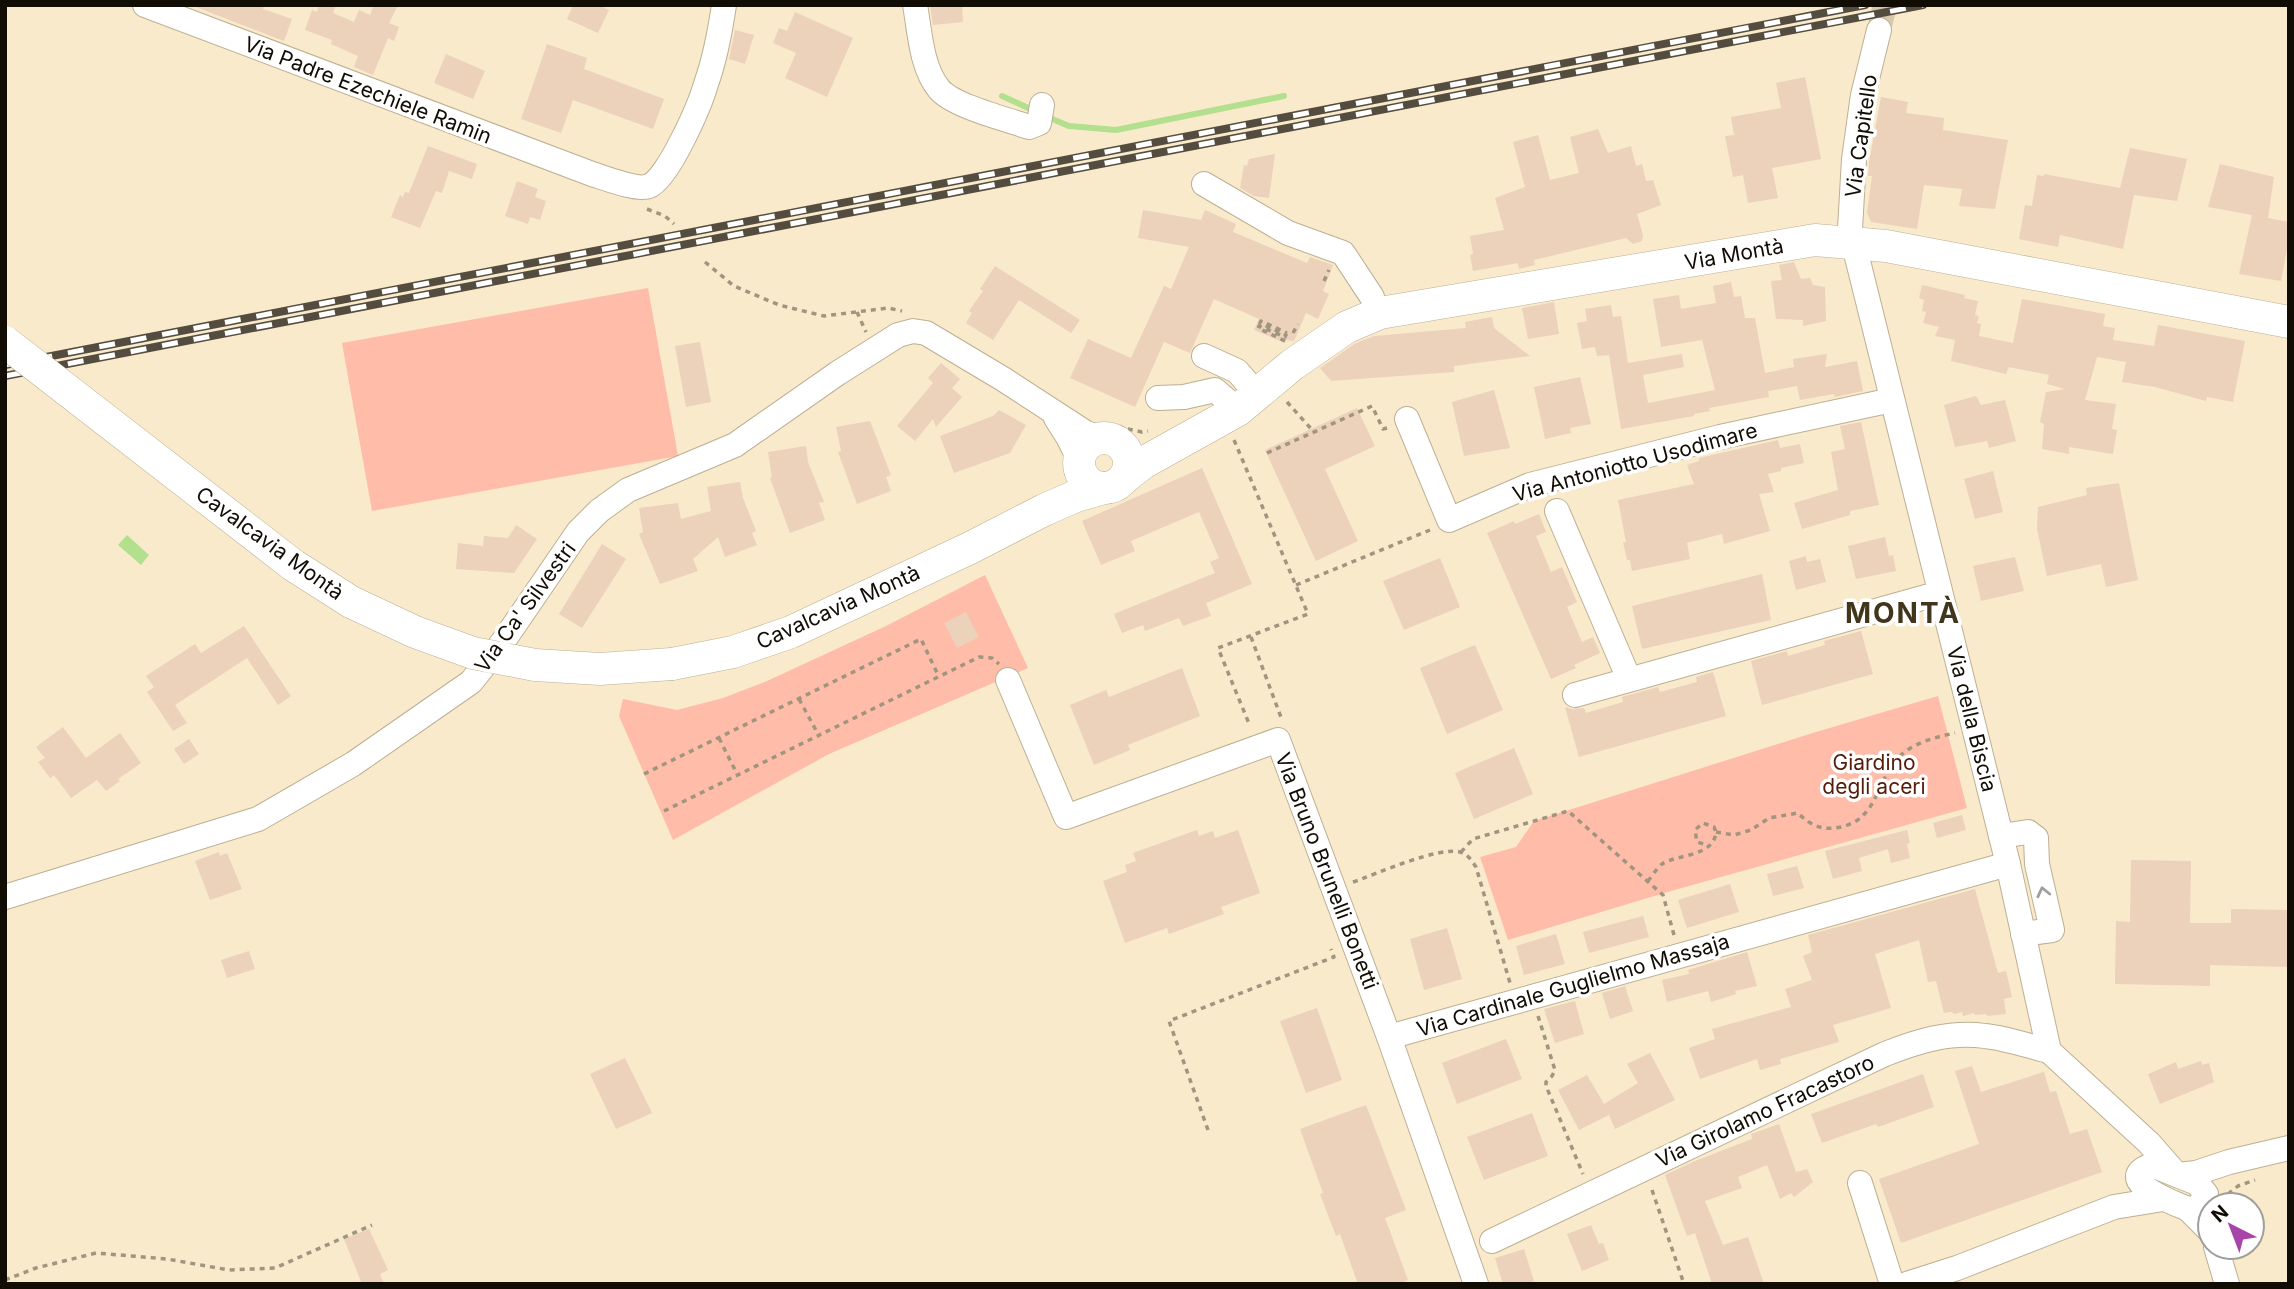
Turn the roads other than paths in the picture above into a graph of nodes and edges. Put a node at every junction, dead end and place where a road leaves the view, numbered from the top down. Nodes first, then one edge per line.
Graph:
1 (145, 5) edge
2 (724, 5) edge
3 (915, 5) edge
4 (1879, 30) tunnel mouth
5 (1040, 114) dead end
6 (1204, 184) dead end
7 (1853, 242) junction
8 (1372, 297) dead end
9 (2289, 322) edge
10 (5, 342) edge
11 (1204, 356) dead end
12 (1158, 398) dead end
13 (1892, 400) junction
14 (1245, 413) junction
15 (1407, 419) road end
16 (1095, 452) junction
17 (1114, 482) junction
18 (1044, 510) junction
19 (1557, 511) dead end
20 (1940, 593) junction
21 (1009, 680) road end
22 (1629, 680) junction
23 (1575, 695) dead end
24 (2001, 836) junction
25 (2008, 864) junction
26 (5, 897) edge
27 (2023, 934) junction
28 (1389, 1037) junction
29 (2049, 1051) junction
30 (2128, 1126) junction
31 (2289, 1149) edge
32 (2140, 1174) junction
33 (2177, 1175) junction
34 (1860, 1182) dead end
35 (2201, 1191) edge
36 (2211, 1191) edge
37 (2163, 1199) junction
38 (2196, 1201) edge
39 (2114, 1207) junction
40 (1492, 1241) dead end
41 (2220, 1261) edge
42 (1959, 1276) edge
43 (1476, 1284) edge
44 (1892, 1284) edge
45 (1907, 1284) edge
46 (2227, 1284) edge

1 - 2 street, Via Padre Ezechiele Ramin
3 - 5 street
4 - 7 street, Via Capitello
6 - 8 street
7 - 9 main road, Via Montà
7 - 13 street, Via della Biscia
7 - 14 main road, Via Montà
10 - 18 main road, Cavalcavia Montà, bridge
11 - 14 street
12 - 14 street
13 - 15 street, Via Antoniotto Usodimare
13 - 20 street, Via della Biscia
14 - 16 main road, Via Montà
14 - 17 main road, Via Montà
16 - 17 main road
16 - 17 main road
16 - 18 main road, Cavalcavia Montà
16 - 26 street, Via Ca' Silvestri
17 - 18 main road, Cavalcavia Montà
19 - 22 street
20 - 22 street
20 - 24 street, Via della Biscia
21 - 28 street, Via Bruno Brunelli Bonetti
22 - 23 street
24 - 25 street, Via della Biscia
27 -> 24 street
25 - 27 street, Via della Biscia
25 - 28 street, Via Cardinale Guglielmo Massaja
27 - 29 street, Via della Biscia
28 - 43 street, Via Cardinale Guglielmo Massaja
29 - 30 street
29 - 40 street, Via Girolamo Fracastoro
30 - 32 street
30 - 33 street
31 - 33 street
31 - 36 street
32 - 33 street
32 - 37 street
32 - 39 street
33 - 35 street
34 - 44 street
37 - 38 street
37 - 39 street
39 - 42 street
41 - 46 street
42 - 45 street

